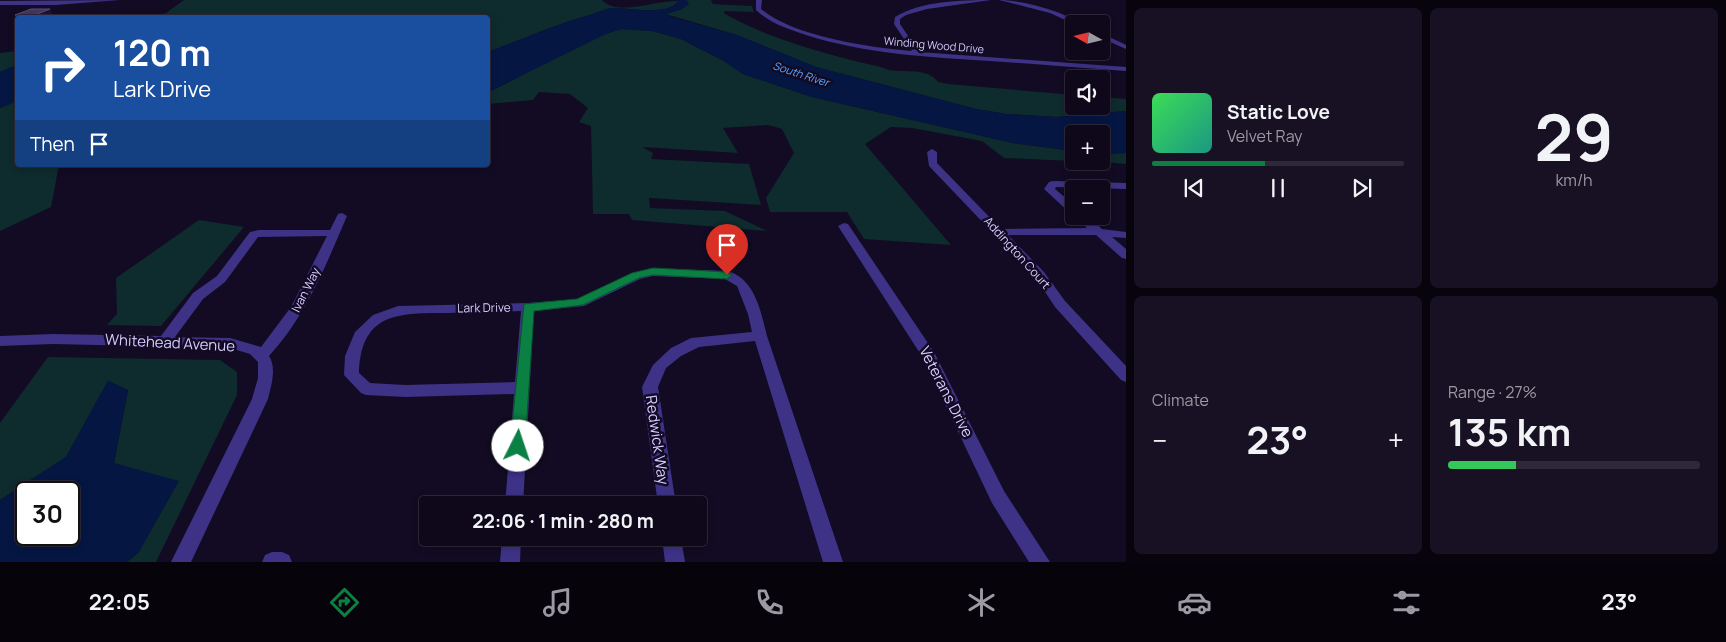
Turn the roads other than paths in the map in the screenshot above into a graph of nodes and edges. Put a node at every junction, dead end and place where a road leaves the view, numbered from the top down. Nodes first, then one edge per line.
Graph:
1 (117, 0) edge
2 (759, 0) edge
3 (961, 0) edge
4 (988, 0) edge
5 (1002, 0) edge
6 (977, 1) edge
7 (969, 2) junction
8 (0, 3) edge
9 (1065, 18) edge
10 (1110, 39) edge
11 (1126, 46) edge
12 (917, 54) junction
13 (1126, 69) edge
14 (932, 152) dead end
15 (1065, 183) edge
16 (1110, 185) edge
17 (1126, 186) edge
18 (1065, 204) edge
19 (342, 216) dead end
20 (1091, 225) edge
21 (844, 226) dead end
22 (1000, 232) junction
23 (1099, 232) junction
24 (335, 233) junction
25 (1126, 235) edge
26 (1126, 255) edge
27 (528, 307) junction
28 (760, 336) junction
29 (0, 341) edge
30 (165, 341) junction
31 (260, 356) junction
32 (1126, 376) edge
33 (522, 388) junction
34 (515, 496) edge
35 (666, 496) edge
36 (511, 546) edge
37 (673, 546) edge
38 (181, 562) edge
39 (272, 562) edge
40 (282, 562) edge
41 (510, 562) edge
42 (675, 562) edge
43 (833, 562) edge
44 (1040, 562) edge

1 - 8 street
2 - 12 street, Winding Wood Drive
3 - 7 street
4 - 6 street
5 - 9 street
6 - 7 street
7 - 12 street
10 - 11 street
12 - 13 street, Winding Wood Drive
14 - 22 street, Addington Court
15 - 18 street
16 - 17 street
19 - 24 street, Ivan Way
20 - 23 street
21 - 44 street, Veterans Drive
22 - 23 street
22 - 32 street, Addington Court
23 - 25 street
23 - 26 street
24 - 30 street
24 - 31 street, Ivan Way
27 - 28 street, Lark Drive
27 - 33 street
27 - 33 street, Lark Drive
28 - 35 street, Redwick Way
28 - 43 street, Lark Drive
29 - 30 street, Whitehead Avenue
30 - 31 street, Whitehead Avenue
31 - 38 street
33 - 34 street
36 - 41 street
37 - 42 street
39 - 40 street

